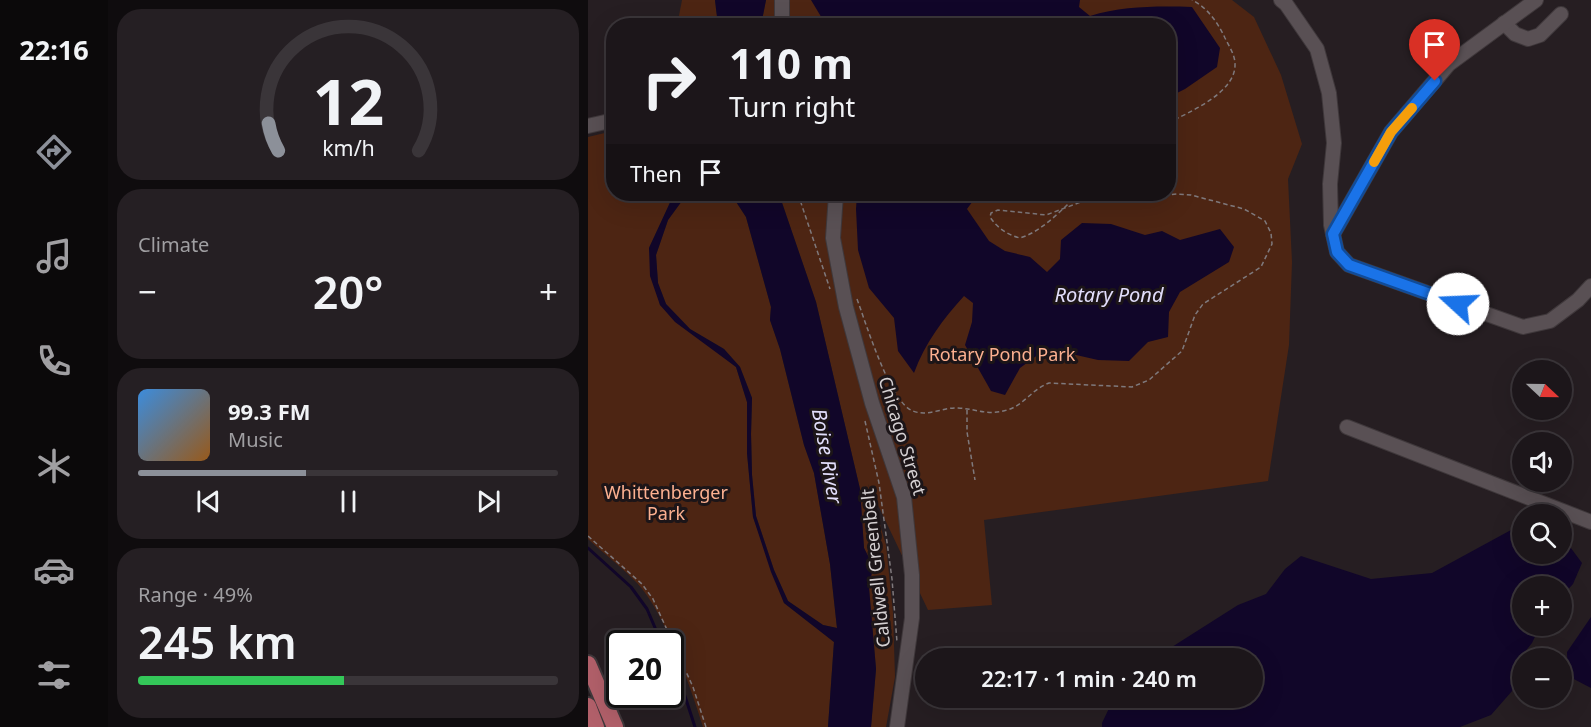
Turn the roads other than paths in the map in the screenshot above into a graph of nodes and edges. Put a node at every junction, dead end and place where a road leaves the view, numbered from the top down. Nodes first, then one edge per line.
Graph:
1 (782, 0) edge
2 (1281, 0) edge
3 (1536, 0) edge
4 (1561, 14) dead end
5 (782, 18) edge
6 (1504, 23) junction
7 (606, 122) edge
8 (588, 126) edge
9 (836, 201) edge
10 (1333, 234) junction
11 (1591, 286) edge
12 (1347, 427) dead end
13 (1591, 522) edge
14 (588, 664) edge
15 (588, 706) edge
16 (596, 727) edge
17 (615, 727) edge
18 (897, 727) edge

1 - 5 street
2 - 10 street
3 - 6 street
4 - 6 street
6 - 10 street
7 - 8 street
9 - 18 street, Chicago Street
10 - 11 street
12 - 13 street
14 - 17 main road
15 - 16 main road

